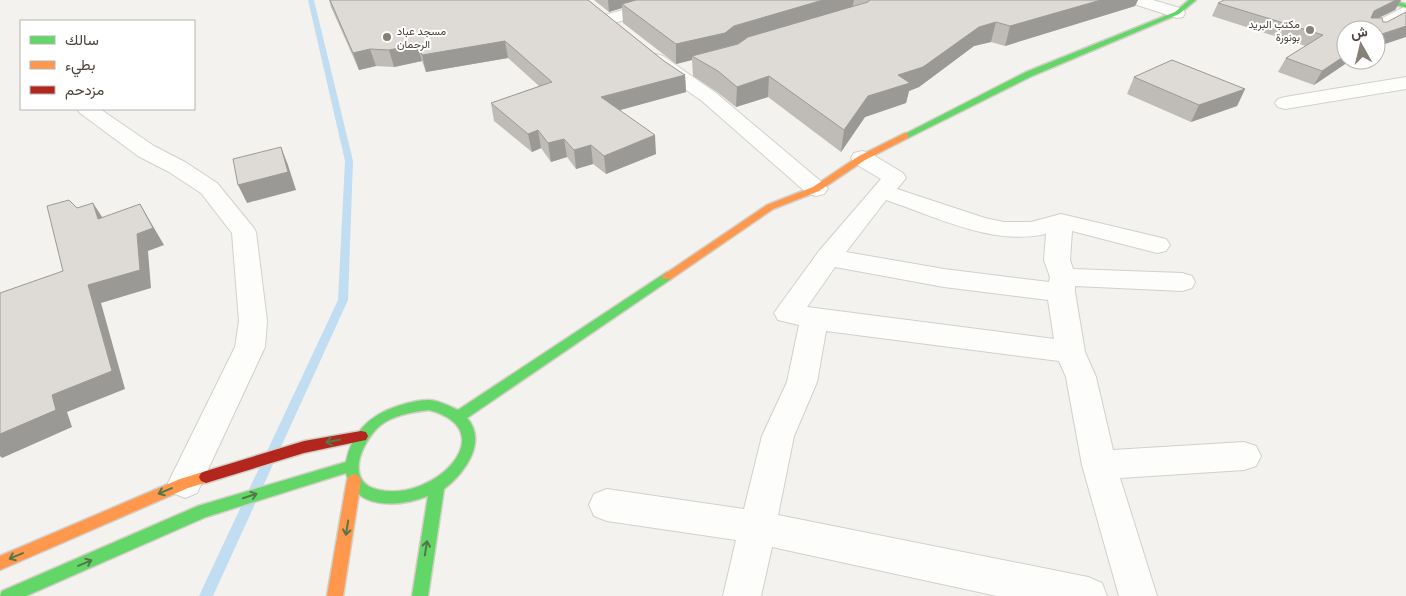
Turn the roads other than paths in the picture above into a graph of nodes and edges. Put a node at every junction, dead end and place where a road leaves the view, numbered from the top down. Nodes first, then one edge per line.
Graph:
1 (678, 0) edge
2 (1137, 0) edge
3 (1193, 0) edge
4 (1383, 0) edge
5 (1406, 6) edge
6 (1406, 11) edge
7 (1177, 13) junction
8 (608, 21) edge
9 (1386, 23) edge
10 (644, 50) edge
11 (696, 67) edge
12 (673, 74) junction
13 (1406, 83) edge
14 (1285, 103) dead end
15 (89, 110) edge
16 (862, 158) junction
17 (816, 189) junction
18 (881, 191) junction
19 (1062, 221) junction
20 (1157, 246) dead end
21 (828, 256) junction
22 (1182, 282) dead end
23 (1062, 284) junction
24 (814, 319) junction
25 (1070, 352) junction
26 (459, 416) junction
27 (361, 436) junction
28 (1244, 456) dead end
29 (1099, 465) junction
30 (351, 466) junction
31 (354, 480) junction
32 (185, 483) junction
33 (437, 486) junction
34 (607, 505) dead end
35 (756, 527) junction
36 (0, 563) edge
37 (8, 596) edge
38 (335, 596) edge
39 (420, 596) edge
40 (742, 596) edge
41 (1088, 596) edge
42 (1138, 596) edge

1 - 8 street
2 - 7 street
3 - 7 street
4 - 5 street
6 - 9 street
7 - 16 street
10 - 12 street
11 - 12 street
12 - 17 street
13 - 14 street
15 - 32 street
16 - 17 street
16 - 18 street
17 - 26 street
18 - 19 street
18 - 21 street
19 - 20 street
19 - 23 street
21 - 23 street
21 - 24 street
22 - 23 street
23 - 25 street
24 - 25 street
24 - 35 street
25 - 29 street
26 - 27 street
26 - 33 street
27 - 30 street
27 -> 32 street
28 - 29 street
29 - 42 street
30 - 31 street
37 -> 30 street
31 - 33 street
31 -> 38 street
32 -> 36 street
39 -> 33 street
34 - 35 street
35 - 40 street
35 - 41 street

